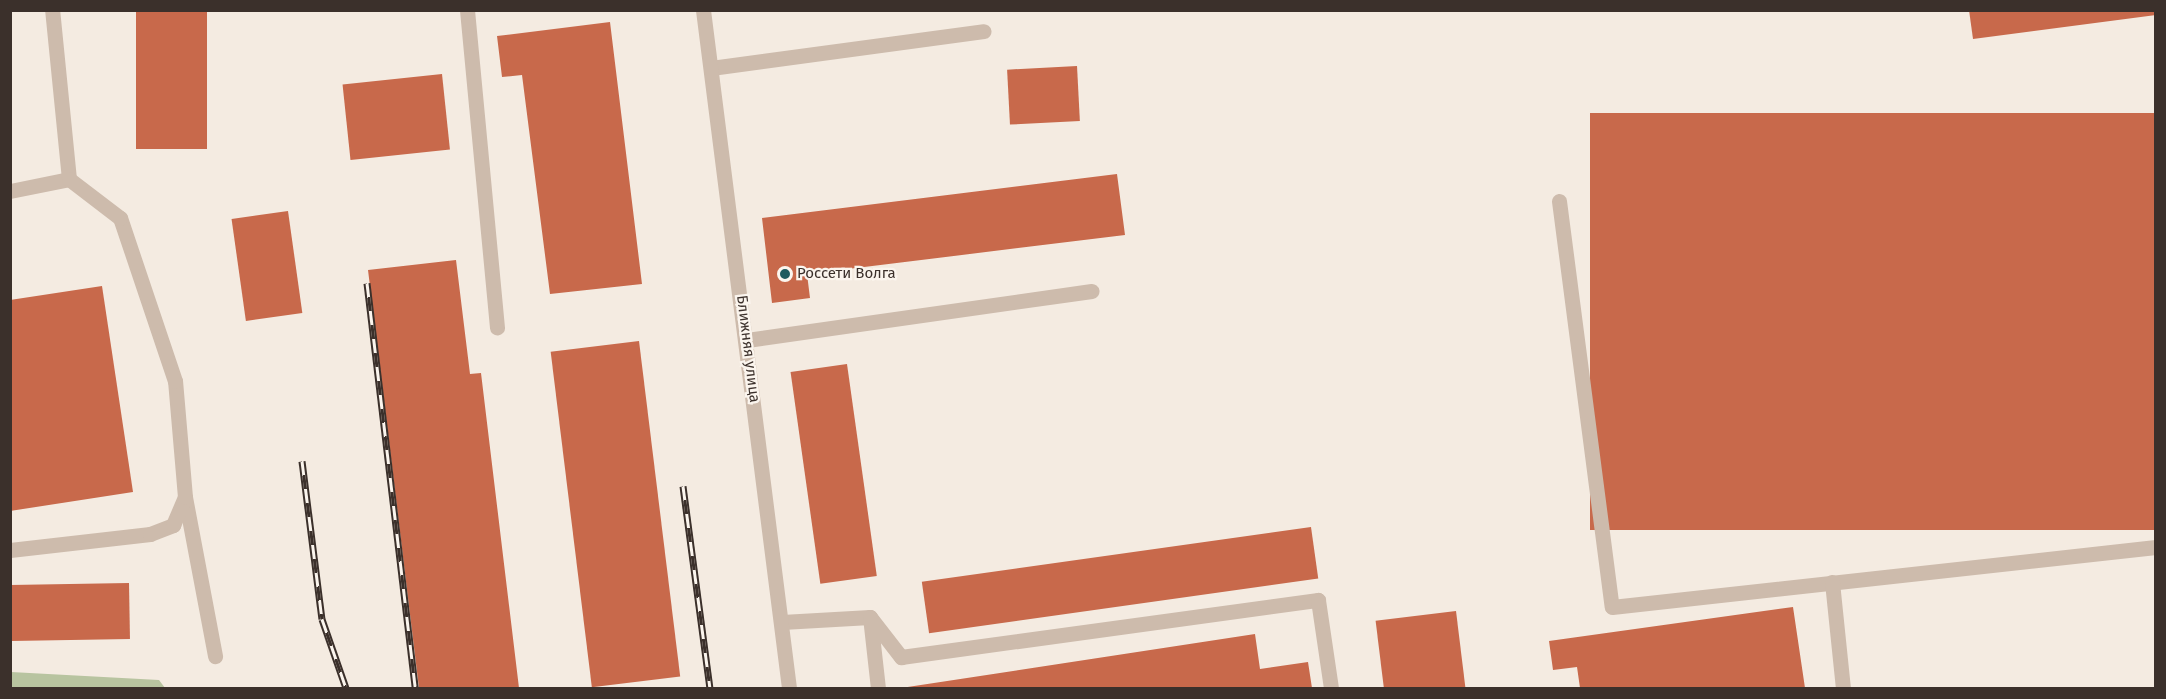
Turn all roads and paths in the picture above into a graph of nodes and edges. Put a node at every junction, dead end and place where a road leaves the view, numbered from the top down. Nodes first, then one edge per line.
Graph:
1 (52, 10) edge
2 (467, 10) edge
3 (704, 10) edge
4 (983, 31) dead end
5 (711, 68) junction
6 (69, 179) junction
7 (10, 191) edge
8 (1559, 201) dead end
9 (1092, 291) dead end
10 (497, 328) dead end
11 (747, 340) junction
12 (185, 497) junction
13 (2156, 547) edge
14 (10, 550) edge
15 (1832, 582) junction
16 (870, 617) junction
17 (783, 622) junction
18 (215, 656) dead end
19 (789, 688) edge
20 (878, 688) edge
21 (1331, 688) edge
22 (1843, 688) edge

1 - 6 street
2 - 10 street
3 - 5 street, Ближняя улица
4 - 5 street
5 - 11 street, Ближняя улица
6 - 7 street
6 - 12 street
8 - 15 street
9 - 11 street
11 - 17 street, Ближняя улица
12 - 14 street
12 - 18 street
13 - 15 street
15 - 22 street
16 - 17 street
16 - 20 street
16 - 21 street
17 - 19 street, Ближняя улица

